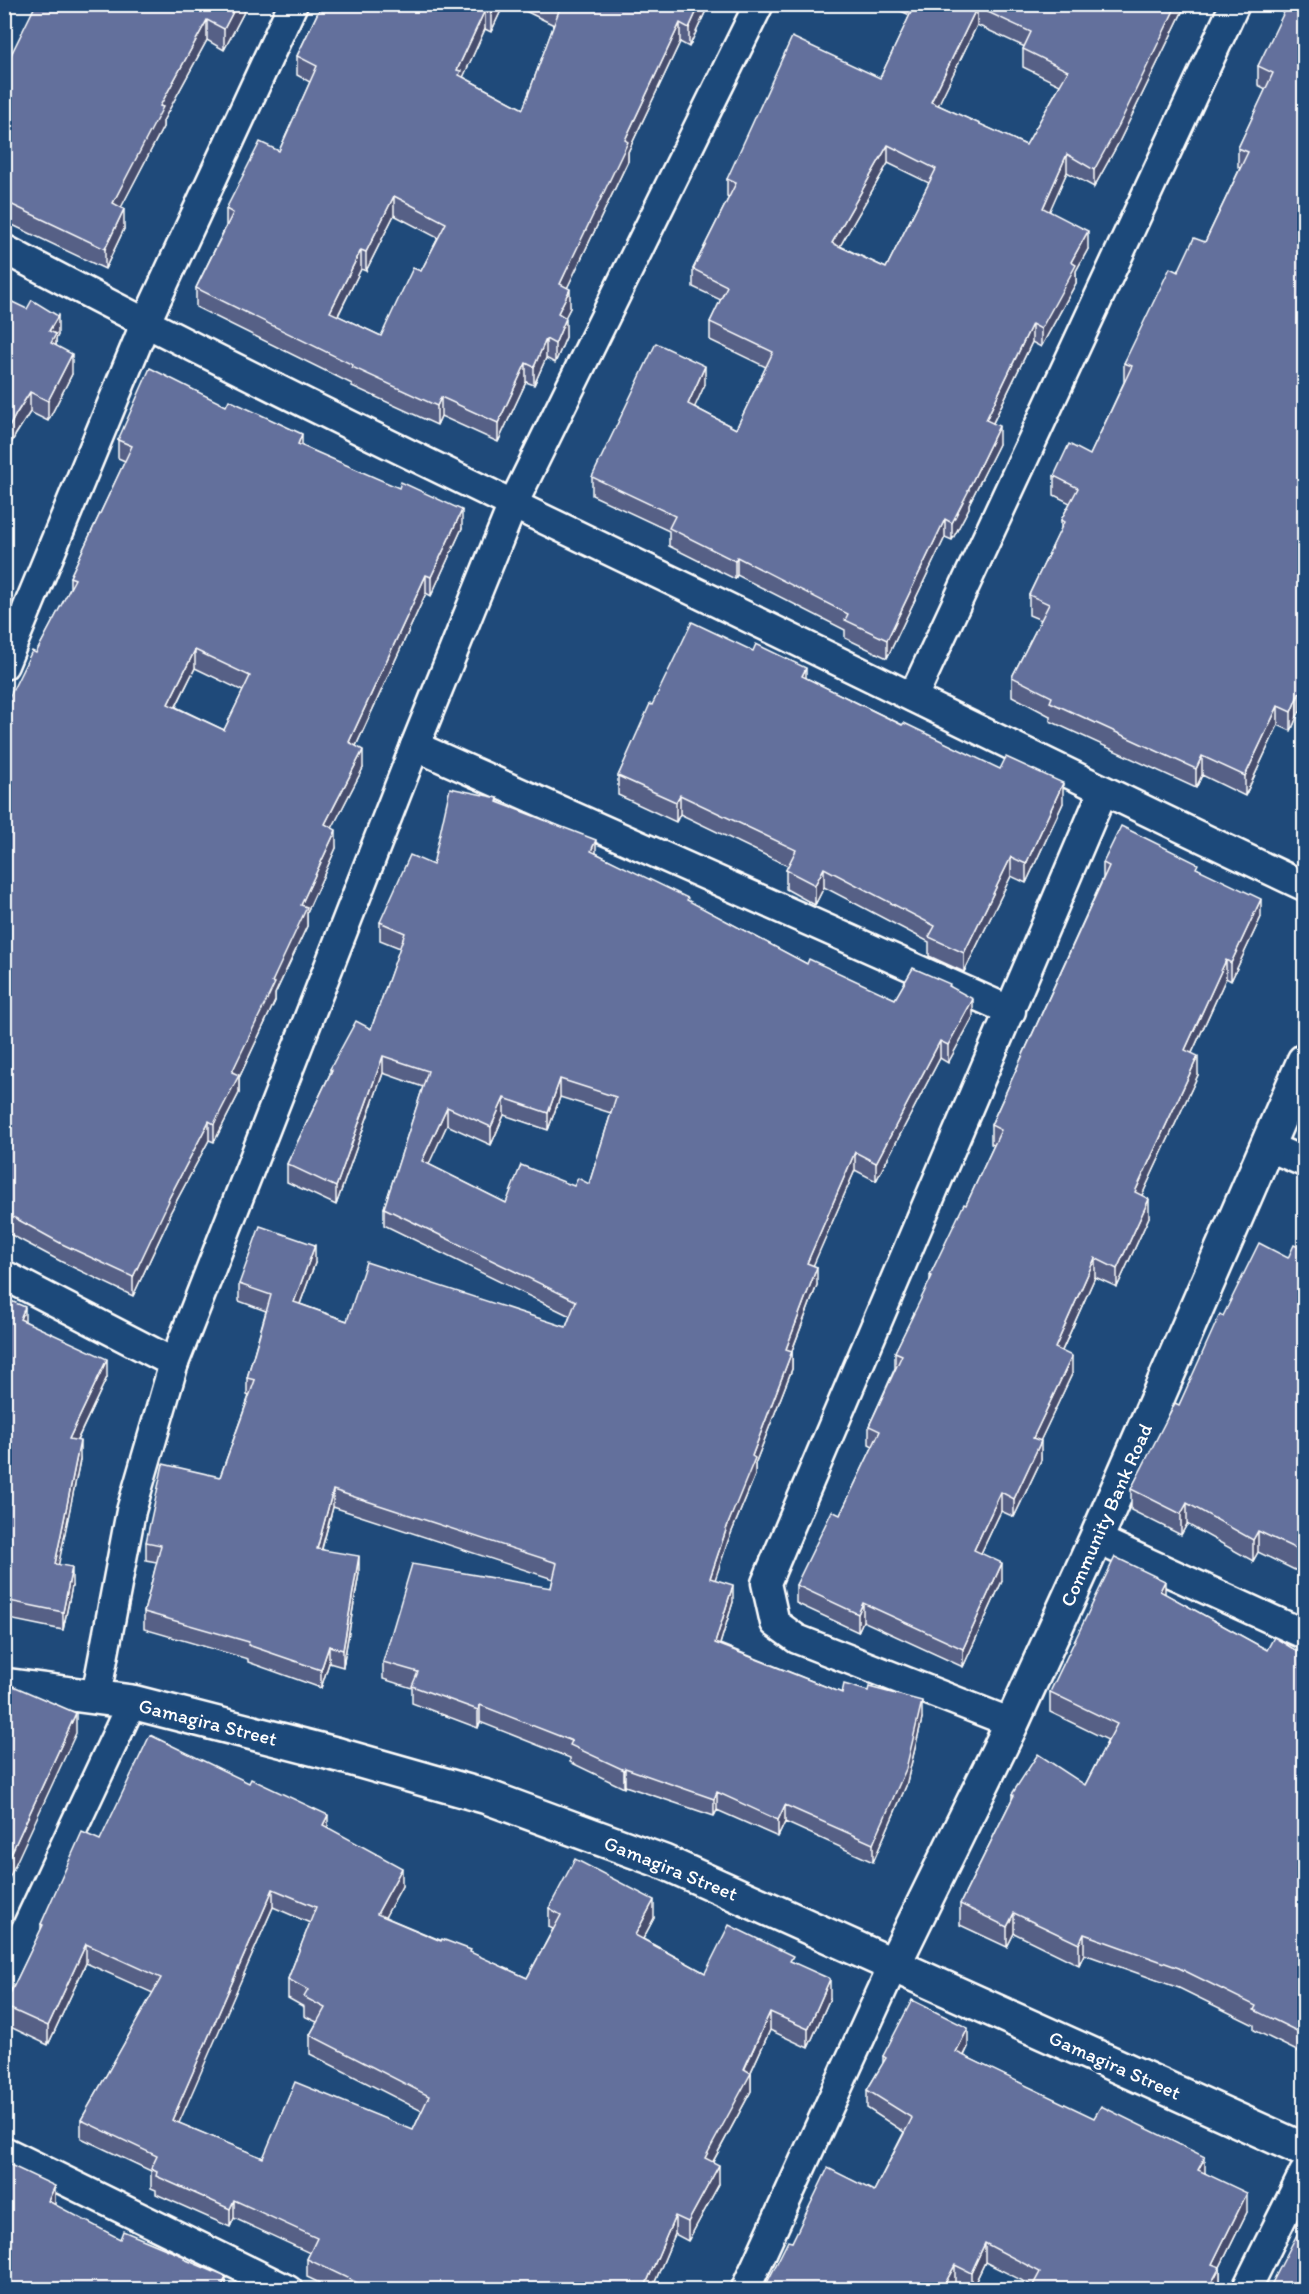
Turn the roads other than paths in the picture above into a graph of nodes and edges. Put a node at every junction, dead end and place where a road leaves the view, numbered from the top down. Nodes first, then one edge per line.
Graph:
1 (294, 4) edge
2 (759, 4) edge
3 (1235, 4) edge
4 (4, 249) edge
5 (145, 324) junction
6 (513, 504) junction
7 (4, 665) edge
8 (913, 698) junction
9 (415, 746) junction
10 (1103, 791) junction
11 (1305, 885) edge
12 (1011, 1011) junction
13 (1305, 1060) edge
14 (1267, 1146) junction
15 (1305, 1162) edge
16 (4, 1275) edge
17 (174, 1363) junction
18 (1096, 1539) junction
19 (1305, 1634) edge
20 (4, 1685) edge
21 (96, 1696) junction
22 (132, 1702) junction
23 (1012, 1723) junction
24 (894, 1964) junction
25 (4, 1976) edge
26 (1305, 2150) edge
27 (4, 2151) edge
28 (1305, 2173) edge
29 (288, 2289) edge
30 (745, 2289) edge
31 (1246, 2289) edge

1 - 5 street
2 - 6 street
3 - 8 street
4 - 5 street
5 - 6 street
5 - 7 street
6 - 8 street
6 - 9 street
8 - 10 street
9 - 12 street
9 - 17 street
10 - 11 street
10 - 12 street
12 - 23 street
13 - 14 street, Community Bank Road
14 - 15 street
14 - 18 street, Community Bank Road
16 - 17 street
17 - 21 street
18 - 19 street
18 - 23 street, Community Bank Road
20 - 21 street, Gamagira Street
21 - 22 street, Gamagira Street
22 - 24 street, Gamagira Street
22 - 25 street
23 - 24 street, Community Bank Road
24 - 26 street, Gamagira Street
24 - 30 street
27 - 29 street
28 - 31 street

